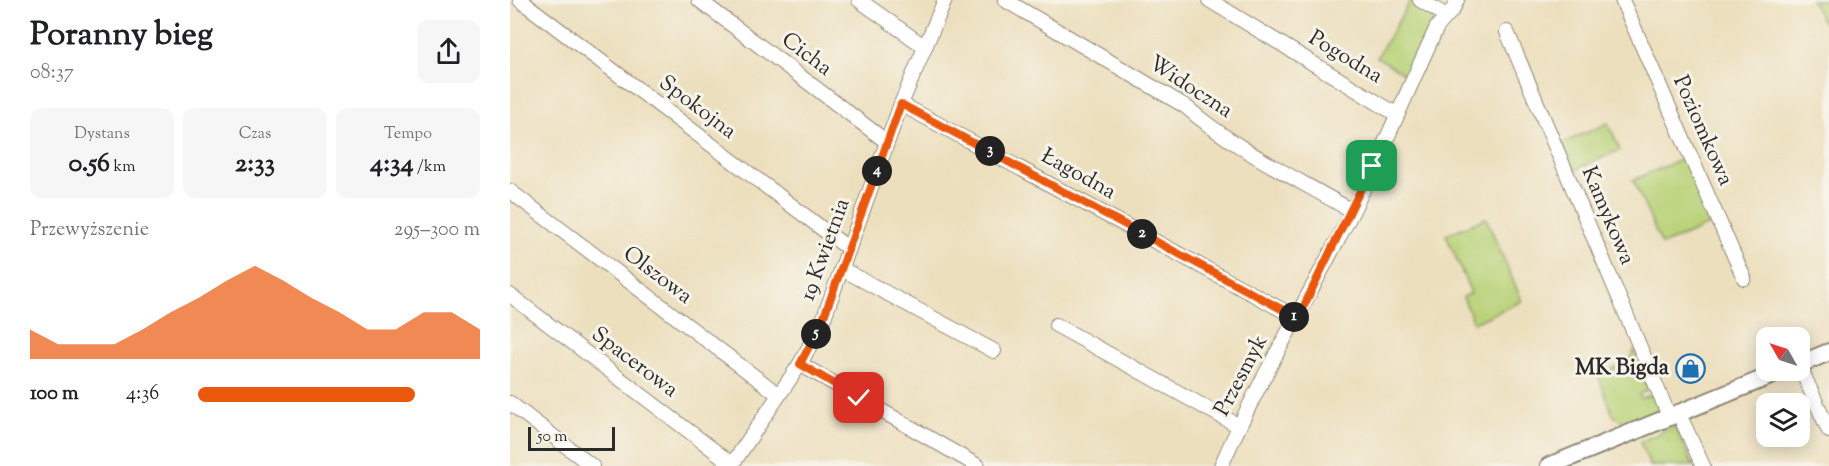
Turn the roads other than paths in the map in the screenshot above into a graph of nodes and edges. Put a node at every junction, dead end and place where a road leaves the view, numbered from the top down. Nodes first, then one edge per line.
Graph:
1 (520, 0) edge
2 (699, 0) edge
3 (859, 0) edge
4 (945, 0) edge
5 (1005, 0) edge
6 (1209, 0) edge
7 (1420, 0) edge
8 (1457, 0) edge
9 (1622, 0) edge
10 (1445, 15) junction
11 (1507, 32) dead end
12 (925, 47) junction
13 (901, 104) junction
14 (1396, 114) junction
15 (887, 142) junction
16 (510, 191) edge
17 (1352, 211) junction
18 (849, 249) junction
19 (842, 269) junction
20 (1744, 278) dead end
21 (510, 295) edge
22 (1298, 318) junction
23 (1056, 325) dead end
24 (994, 351) dead end
25 (1829, 352) edge
26 (1810, 361) edge
27 (800, 364) junction
28 (1757, 381) edge
29 (1807, 381) edge
30 (779, 395) junction
31 (510, 404) edge
32 (1674, 414) junction
33 (1239, 426) junction
34 (1829, 430) edge
35 (732, 465) edge
36 (592, 466) edge
37 (978, 466) edge
38 (1221, 466) edge
39 (1549, 466) edge
40 (1703, 466) edge

1 - 18 street, Spokojna
2 - 15 street, Cicha
3 - 12 street
4 - 12 street, 19 Kwietnia
5 - 17 street, Widoczna
6 - 14 street, Pogodna
7 - 10 street
8 - 10 street, Przesmyk
9 - 20 street, Poziomkowa
10 - 14 street, Przesmyk
11 - 32 street, Kamykowa
12 - 13 street, 19 Kwietnia
13 - 15 street, 19 Kwietnia
13 - 22 street, Łagodna
14 - 17 street, Przesmyk
15 - 18 street, 19 Kwietnia
16 - 30 street, Olszowa
17 - 22 street, Przesmyk
18 - 19 street, 19 Kwietnia
19 - 24 street
19 - 27 street, 19 Kwietnia
21 - 35 street, Spacerowa
22 - 33 street, Przesmyk
23 - 33 street
25 - 26 street
27 - 30 street, 19 Kwietnia
27 - 37 street
28 - 32 street
29 - 34 street
30 - 35 street, 19 Kwietnia
31 - 36 street
32 - 39 street
32 - 40 street, Kamykowa
33 - 38 street, Przesmyk

